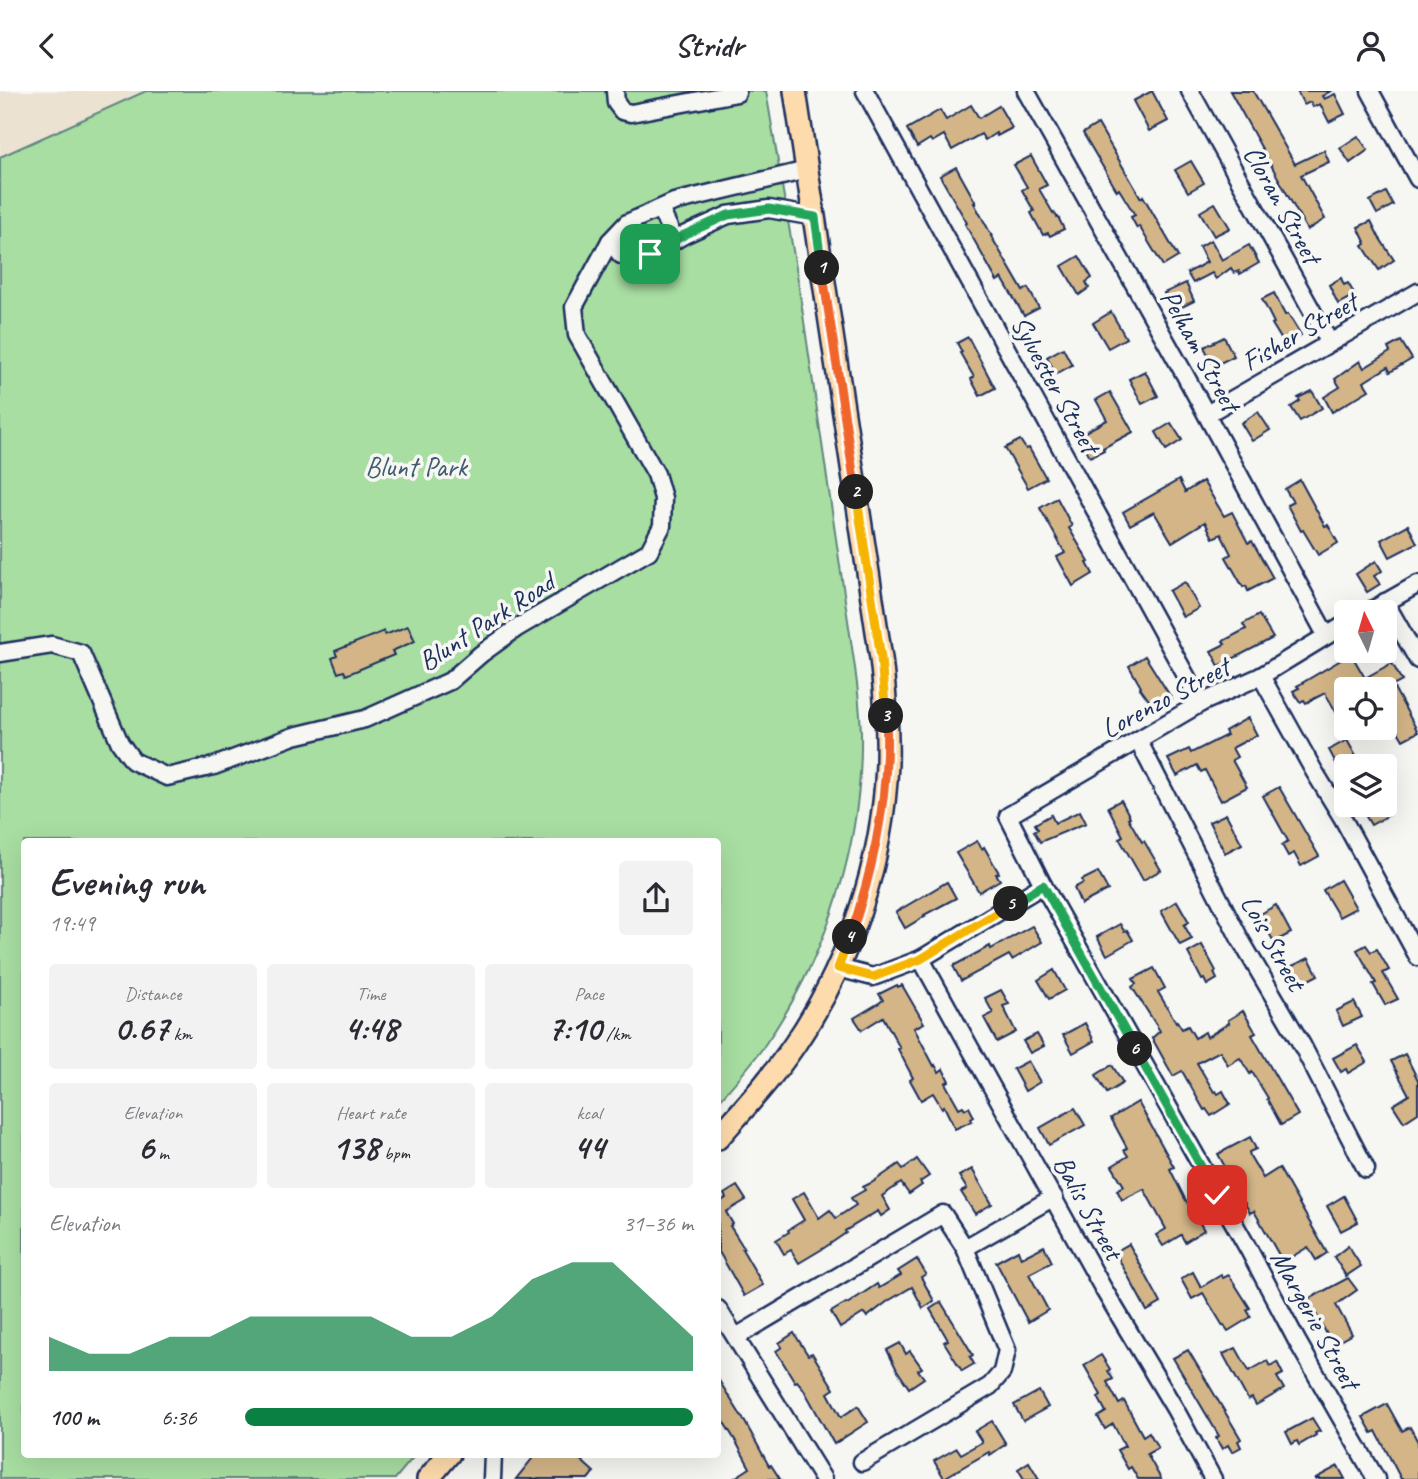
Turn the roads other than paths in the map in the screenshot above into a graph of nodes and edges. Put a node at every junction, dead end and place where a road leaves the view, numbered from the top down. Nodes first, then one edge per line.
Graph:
1 (615, 91) edge
2 (795, 91) edge
3 (865, 91) edge
4 (1026, 91) edge
5 (1190, 91) edge
6 (1370, 91) edge
7 (741, 92) edge
8 (807, 170) junction
9 (1418, 179) edge
10 (690, 198) junction
11 (660, 209) junction
12 (815, 217) junction
13 (700, 227) junction
14 (675, 240) junction
15 (610, 241) junction
16 (1418, 292) edge
17 (1331, 343) junction
18 (1207, 415) junction
19 (1418, 584) edge
20 (1389, 600) edge
21 (1397, 623) edge
22 (1334, 631) edge
23 (1326, 635) junction
24 (0, 653) edge
25 (1418, 660) edge
26 (1261, 676) junction
27 (1201, 703) junction
28 (1139, 740) junction
29 (1008, 816) joint
30 (1043, 885) junction
31 (1418, 957) edge
32 (921, 959) junction
33 (838, 968) junction
34 (721, 1135) edge
35 (1366, 1169) dead end
36 (1054, 1197) junction
37 (965, 1248) junction
38 (721, 1314) edge
39 (736, 1337) junction
40 (446, 1458) edge
41 (493, 1458) edge
42 (862, 1462) dead end
43 (428, 1479) edge
44 (492, 1479) edge
45 (823, 1479) edge
46 (1213, 1479) edge
47 (1376, 1479) edge

1 - 7 street
2 - 8 main road
3 - 27 street, Sylvester Street
4 - 18 street, Pelham Street
5 - 17 street, Cloran Street
6 - 9 street
8 - 10 street, Blunt Park Road
8 - 12 main road
10 - 11 street, Blunt Park Road
10 - 13 street
11 - 14 street
11 - 15 street, Blunt Park Road
12 - 13 street
12 - 33 main road
13 - 14 street
14 - 15 street
15 - 24 street, Blunt Park Road
16 - 17 street, Fisher Street
17 - 18 street, Fisher Street
18 - 23 street, Pelham Street
19 - 20 street
21 - 25 street
22 - 23 street, Lorenzo Street
23 - 26 street, Lorenzo Street
26 - 27 street, Lorenzo Street
26 - 31 street
27 - 28 street, Lorenzo Street
28 - 29 street, Lorenzo Street
28 - 35 street, Lois Street
29 - 30 street, Margerie Street
30 - 32 street
30 - 47 street, Margerie Street
32 - 33 street
32 - 36 street, Balis Street
33 - 34 main road
36 - 37 street
36 - 46 street, Balis Street
37 - 39 street
37 - 42 street
38 - 39 street
39 - 45 street
40 - 43 main road
41 - 44 street

